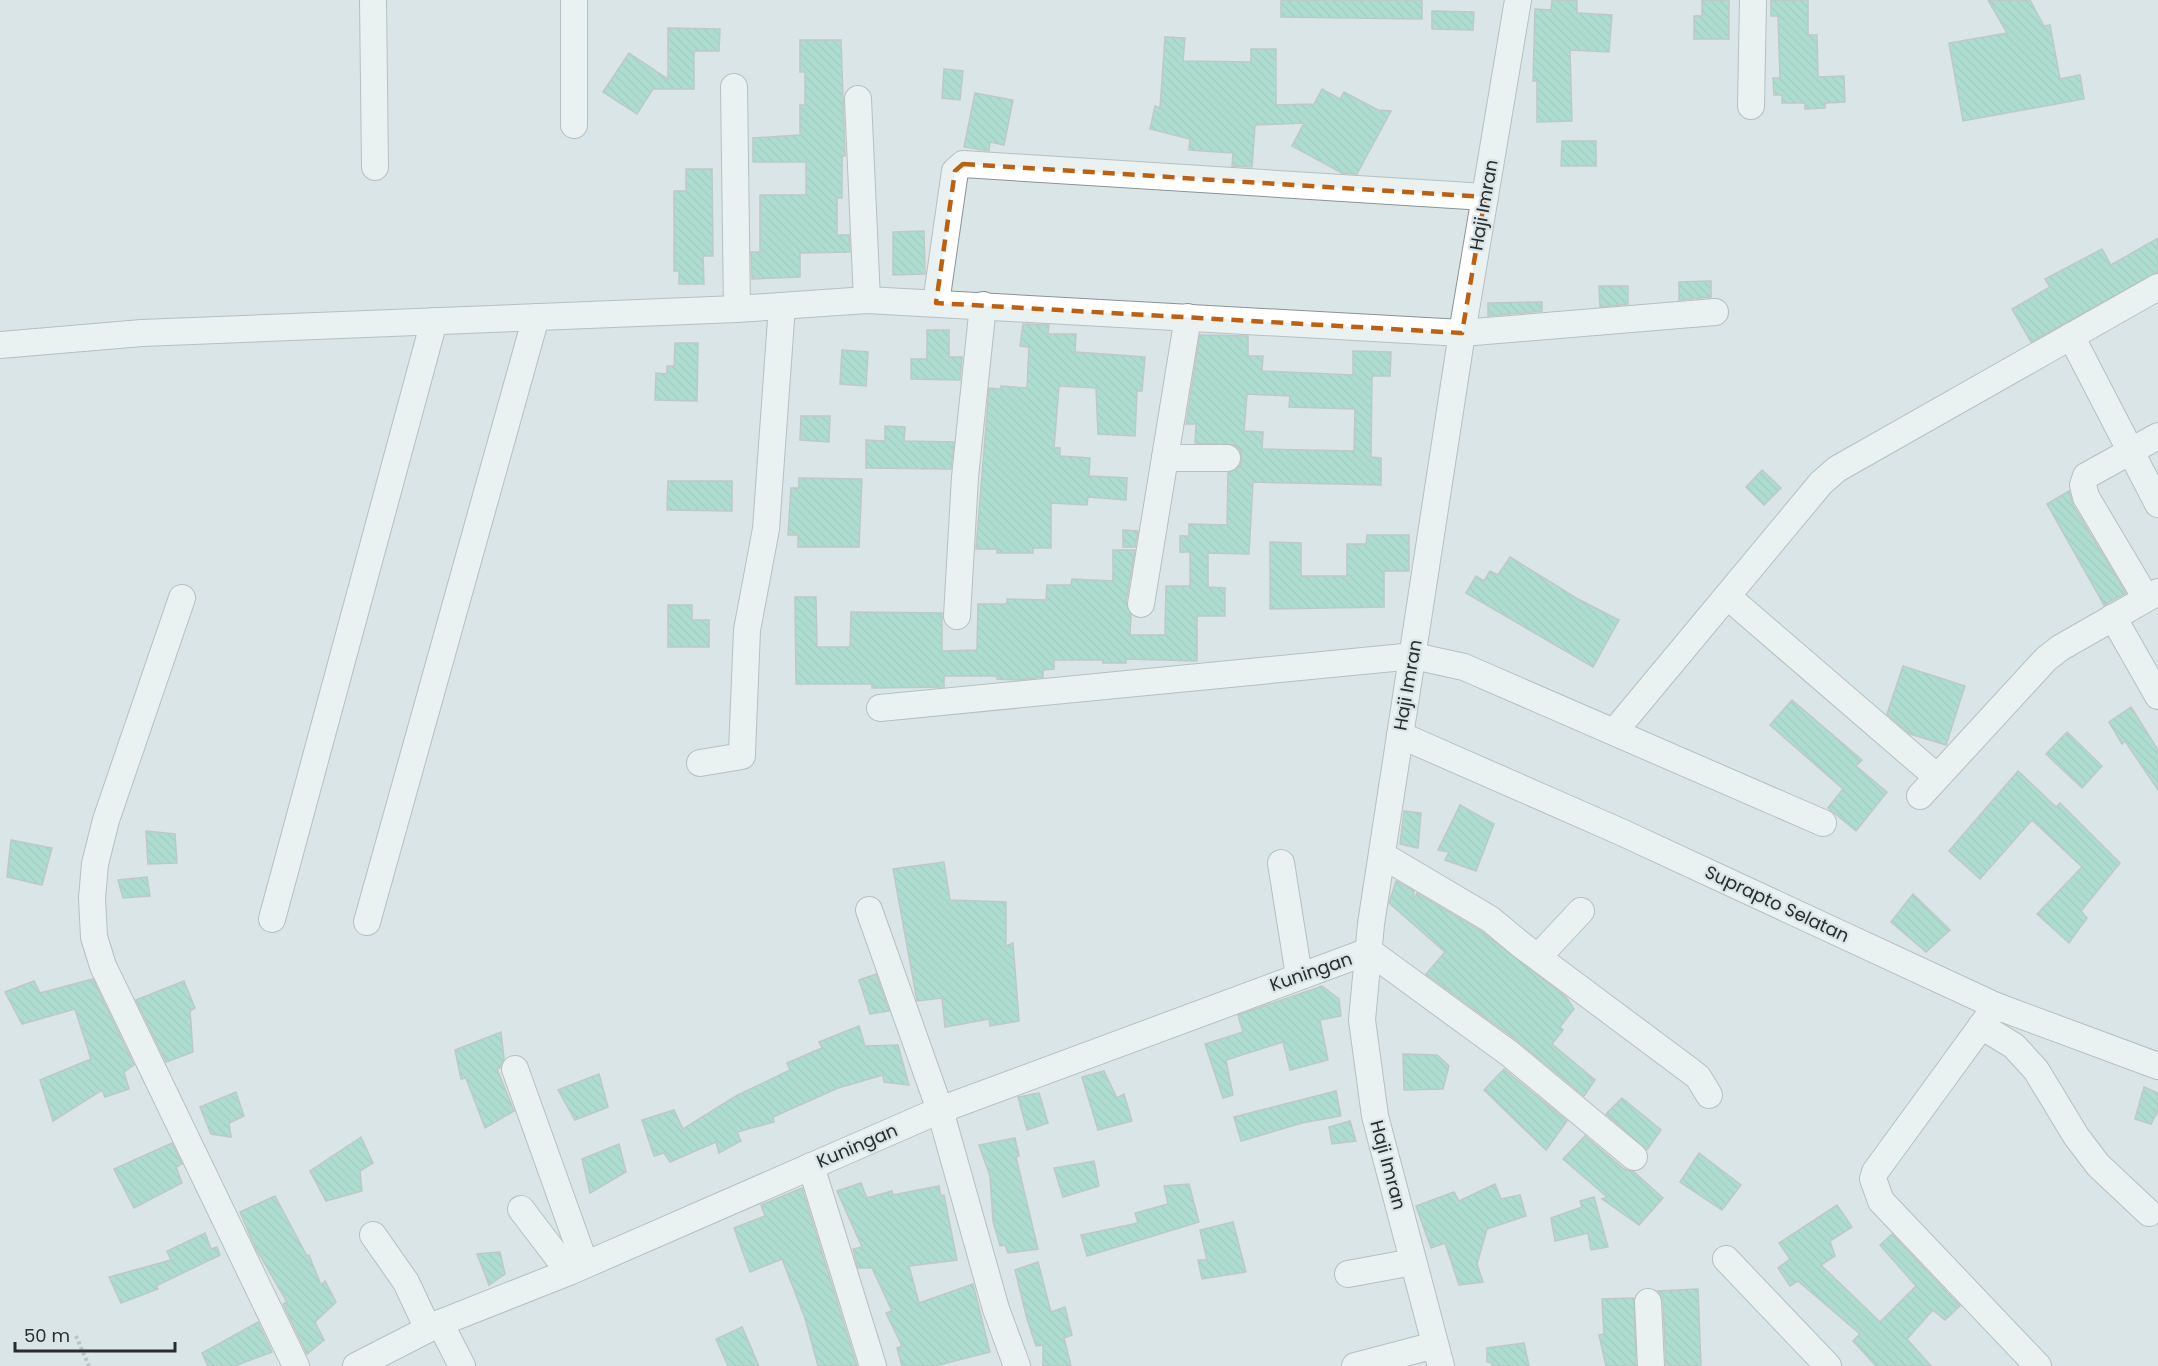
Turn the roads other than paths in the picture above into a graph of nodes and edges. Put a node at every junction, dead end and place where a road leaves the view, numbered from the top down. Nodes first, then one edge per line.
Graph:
1 (373, 0) edge
2 (574, 0) edge
3 (1518, 0) edge
4 (1753, 0) edge
5 (734, 87) dead end
6 (858, 99) dead end
7 (1751, 106) dead end
8 (574, 125) dead end
9 (375, 167) dead end
10 (1485, 197) junction
11 (2158, 287) edge
12 (867, 300) junction
13 (936, 303) junction
14 (984, 305) junction
15 (782, 306) junction
16 (737, 309) junction
17 (1714, 312) dead end
18 (536, 317) junction
19 (1188, 317) junction
20 (434, 321) junction
21 (1462, 333) junction
22 (2071, 336) junction
23 (0, 345) edge
24 (2158, 436) edge
25 (2131, 450) junction
26 (1165, 458) junction
27 (1227, 458) dead end
28 (2158, 504) edge
29 (2152, 595) edge
30 (1727, 596) junction
31 (182, 598) dead end
32 (1141, 604) dead end
33 (957, 616) dead end
34 (2113, 616) junction
35 (1414, 656) junction
36 (2158, 696) edge
37 (880, 708) dead end
38 (1614, 732) junction
39 (1400, 735) junction
40 (700, 763) dead end
41 (1937, 777) junction
42 (1920, 796) dead end
43 (1823, 823) dead end
44 (1382, 855) junction
45 (1281, 863) dead end
46 (868, 910) dead end
47 (1581, 911) dead end
48 (272, 918) dead end
49 (367, 922) dead end
50 (1369, 951) junction
51 (1538, 957) junction
52 (1299, 976) junction
53 (1996, 1006) junction
54 (1981, 1026) junction
55 (2158, 1066) edge
56 (515, 1069) dead end
57 (1708, 1095) dead end
58 (940, 1110) junction
59 (1634, 1157) dead end
60 (811, 1166) junction
61 (521, 1209) dead end
62 (2149, 1213) dead end
63 (374, 1235) dead end
64 (1726, 1258) dead end
65 (1413, 1262) junction
66 (577, 1268) junction
67 (1348, 1274) dead end
68 (1648, 1302) dead end
69 (434, 1326) junction
70 (1438, 1356) edge
71 (296, 1366) edge
72 (356, 1366) edge
73 (462, 1366) edge
74 (873, 1366) edge
75 (1017, 1366) edge
76 (1355, 1366) edge
77 (1651, 1366) edge
78 (1828, 1366) edge
79 (2038, 1366) edge

1 - 9 street
2 - 8 street
3 - 10 street, Haji Imran
4 - 7 street
5 - 16 street
6 - 12 street
10 - 13 street
10 - 21 street, Haji Imran
11 - 22 street
12 - 13 street
12 - 15 street
13 - 14 street
14 - 19 street
14 - 33 street
15 - 16 street
15 - 40 street
16 - 18 street
17 - 21 street
18 - 20 street
18 - 49 street
19 - 21 street
19 - 26 street
20 - 23 street
20 - 48 street
21 - 35 street, Haji Imran
22 - 25 street
22 - 30 street
24 - 25 street
25 - 28 street
25 - 29 street
26 - 27 street
26 - 32 street
29 - 34 street
30 - 38 street
30 - 41 street
31 - 71 street
34 - 36 street
34 - 41 street
35 - 37 street
35 - 38 street
35 - 39 street, Haji Imran
38 - 43 street
39 - 44 street, Haji Imran
39 - 53 street, Suprapto Selatan
41 - 42 street
44 - 50 street, Haji Imran
44 - 51 street
45 - 52 street
46 - 58 street
47 - 51 street
50 - 52 street, Kuningan
50 - 59 street
50 - 65 street, Haji Imran
51 - 57 street
52 - 58 street, Kuningan
53 - 54 street
53 - 55 street, Suprapto Selatan
54 - 62 street
54 - 79 street
56 - 66 street
58 - 60 street, Kuningan
58 - 75 street
60 - 66 street, Kuningan
60 - 74 street
61 - 66 street
63 - 69 street
64 - 78 street
65 - 67 street
65 - 70 street, Haji Imran
66 - 69 street, Kuningan
68 - 77 street
69 - 72 street, Kuningan
69 - 73 street
70 - 76 street

